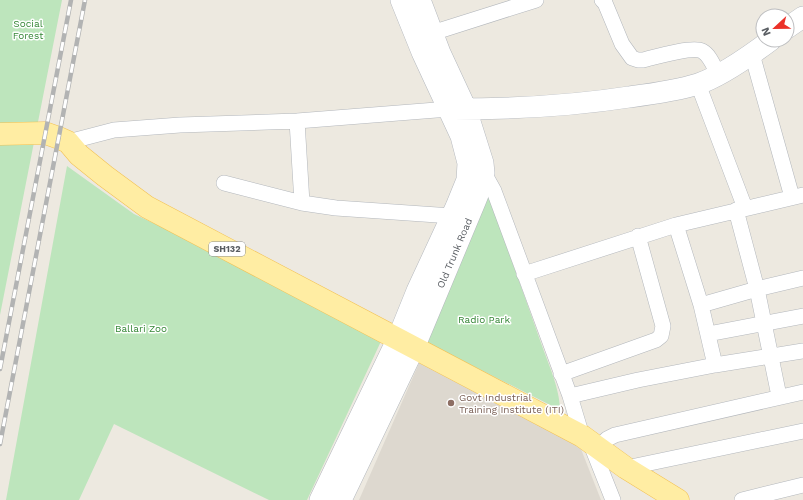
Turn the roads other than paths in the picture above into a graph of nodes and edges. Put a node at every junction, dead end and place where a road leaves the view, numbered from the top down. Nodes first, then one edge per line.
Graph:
1 (401, 0) edge
2 (420, 0) edge
3 (536, 0) edge
4 (602, 0) edge
5 (432, 33) junction
6 (760, 48) edge
7 (752, 54) junction
8 (718, 74) junction
9 (698, 84) junction
10 (457, 109) junction
11 (296, 121) junction
12 (0, 134) edge
13 (68, 142) junction
14 (484, 173) junction
15 (224, 183) dead end
16 (798, 196) edge
17 (302, 203) junction
18 (740, 209) junction
19 (452, 216) junction
20 (676, 225) junction
21 (638, 236) junction
22 (524, 274) junction
23 (803, 278) edge
24 (757, 289) junction
25 (701, 304) junction
26 (803, 316) edge
27 (765, 323) junction
28 (708, 334) junction
29 (406, 343) junction
30 (803, 351) edge
31 (772, 356) junction
32 (715, 365) junction
33 (561, 374) junction
34 (803, 392) edge
35 (570, 396) junction
36 (779, 396) junction
37 (803, 431) edge
38 (590, 442) junction
39 (626, 468) junction
40 (803, 485) edge
41 (320, 500) edge
42 (341, 500) edge
43 (613, 500) edge
44 (678, 500) edge
45 (742, 500) edge

1 - 10 street
2 - 5 street, Old Trunk Road
3 - 5 street
4 - 8 street
5 - 10 street, Old Trunk Road
6 - 7 street
7 - 8 street
7 - 16 street
8 - 9 street
9 - 10 street
9 - 18 street
10 - 11 street
10 - 14 street, Old Trunk Road
10 - 19 street
11 - 13 street
11 - 17 street
12 - 13 main road, SH132
13 - 29 main road, SH132
14 - 22 street
14 - 29 street, Old Trunk Road
15 - 17 street
16 - 18 street
17 - 19 street
18 - 20 street
18 - 24 street
19 - 29 street
20 - 21 street
20 - 25 street
21 - 22 street
21 - 33 street
22 - 33 street
23 - 24 street
24 - 25 street
24 - 27 street
25 - 28 street
26 - 27 street
27 - 28 street
27 - 31 street
28 - 32 street
29 - 38 main road, SH132
29 - 41 street, Old Trunk Road
29 - 42 street, Old Trunk Road
30 - 31 street
31 - 32 street
31 - 36 street
32 - 35 street
33 - 35 street
34 - 36 street
35 - 38 street
36 - 38 street
37 - 39 street
38 - 39 main road, SH132
38 - 43 street
39 - 44 main road, SH132
40 - 45 street

